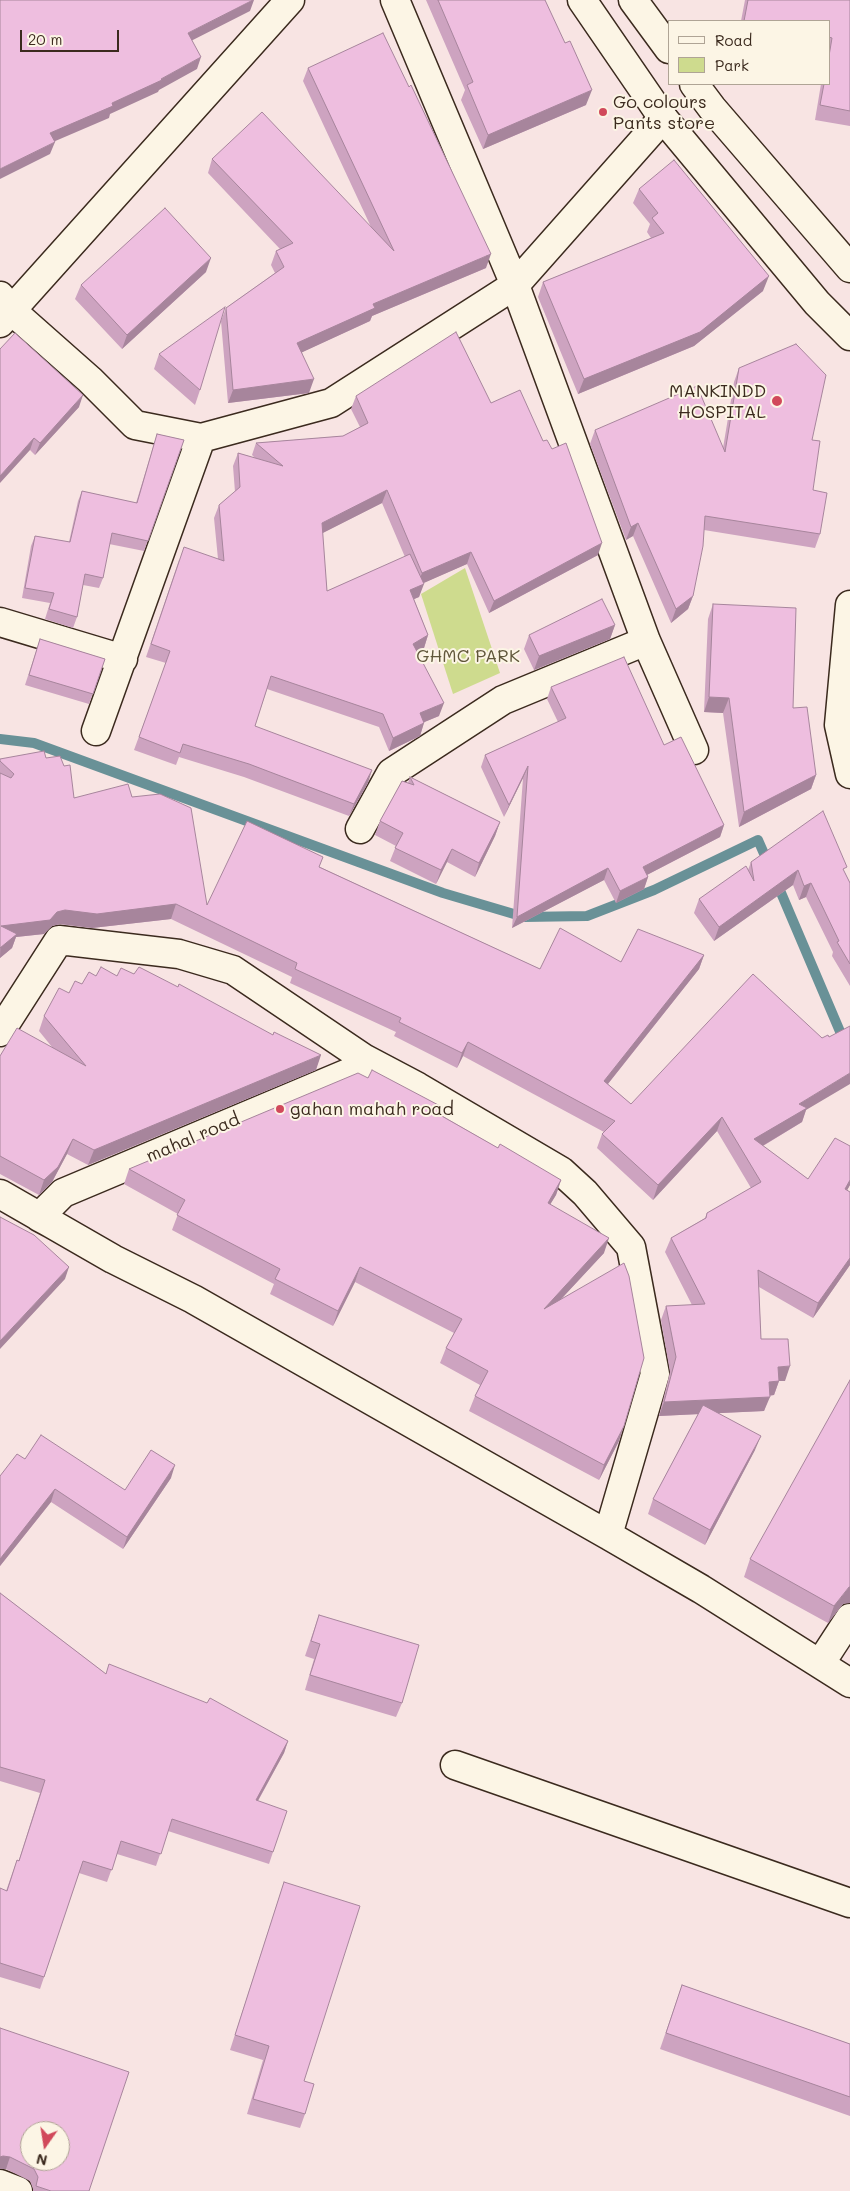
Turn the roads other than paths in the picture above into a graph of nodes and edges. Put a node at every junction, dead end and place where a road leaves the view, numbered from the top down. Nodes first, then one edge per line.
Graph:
1 (290, 0) edge
2 (396, 0) edge
3 (582, 0) edge
4 (633, 0) edge
5 (668, 48) edge
6 (695, 85) edge
7 (663, 118) junction
8 (850, 268) edge
9 (515, 285) junction
10 (4, 310) edge
11 (850, 336) edge
12 (201, 438) junction
13 (850, 605) edge
14 (0, 622) edge
15 (646, 641) junction
16 (123, 659) junction
17 (96, 731) dead end
18 (694, 750) dead end
19 (850, 774) edge
20 (360, 829) dead end
21 (0, 1032) edge
22 (372, 1063) junction
23 (0, 1194) edge
24 (47, 1222) junction
25 (608, 1535) junction
26 (850, 1618) edge
27 (820, 1664) junction
28 (850, 1683) edge
29 (455, 1765) dead end
30 (850, 1903) edge
31 (0, 2184) edge
32 (18, 2191) edge

1 - 10 street
2 - 9 street
3 - 7 street
4 - 5 street
6 - 8 street
7 - 9 street
7 - 11 street
9 - 12 street
9 - 15 street
10 - 12 street
12 - 16 street
13 - 19 street
14 - 16 street
15 - 18 street
15 - 20 street
16 - 17 street
21 - 22 street
22 - 24 street, mahal road
22 - 25 street
23 - 24 street
24 - 25 street
25 - 27 street
26 - 27 street
27 - 28 street
29 - 30 street
31 - 32 street

